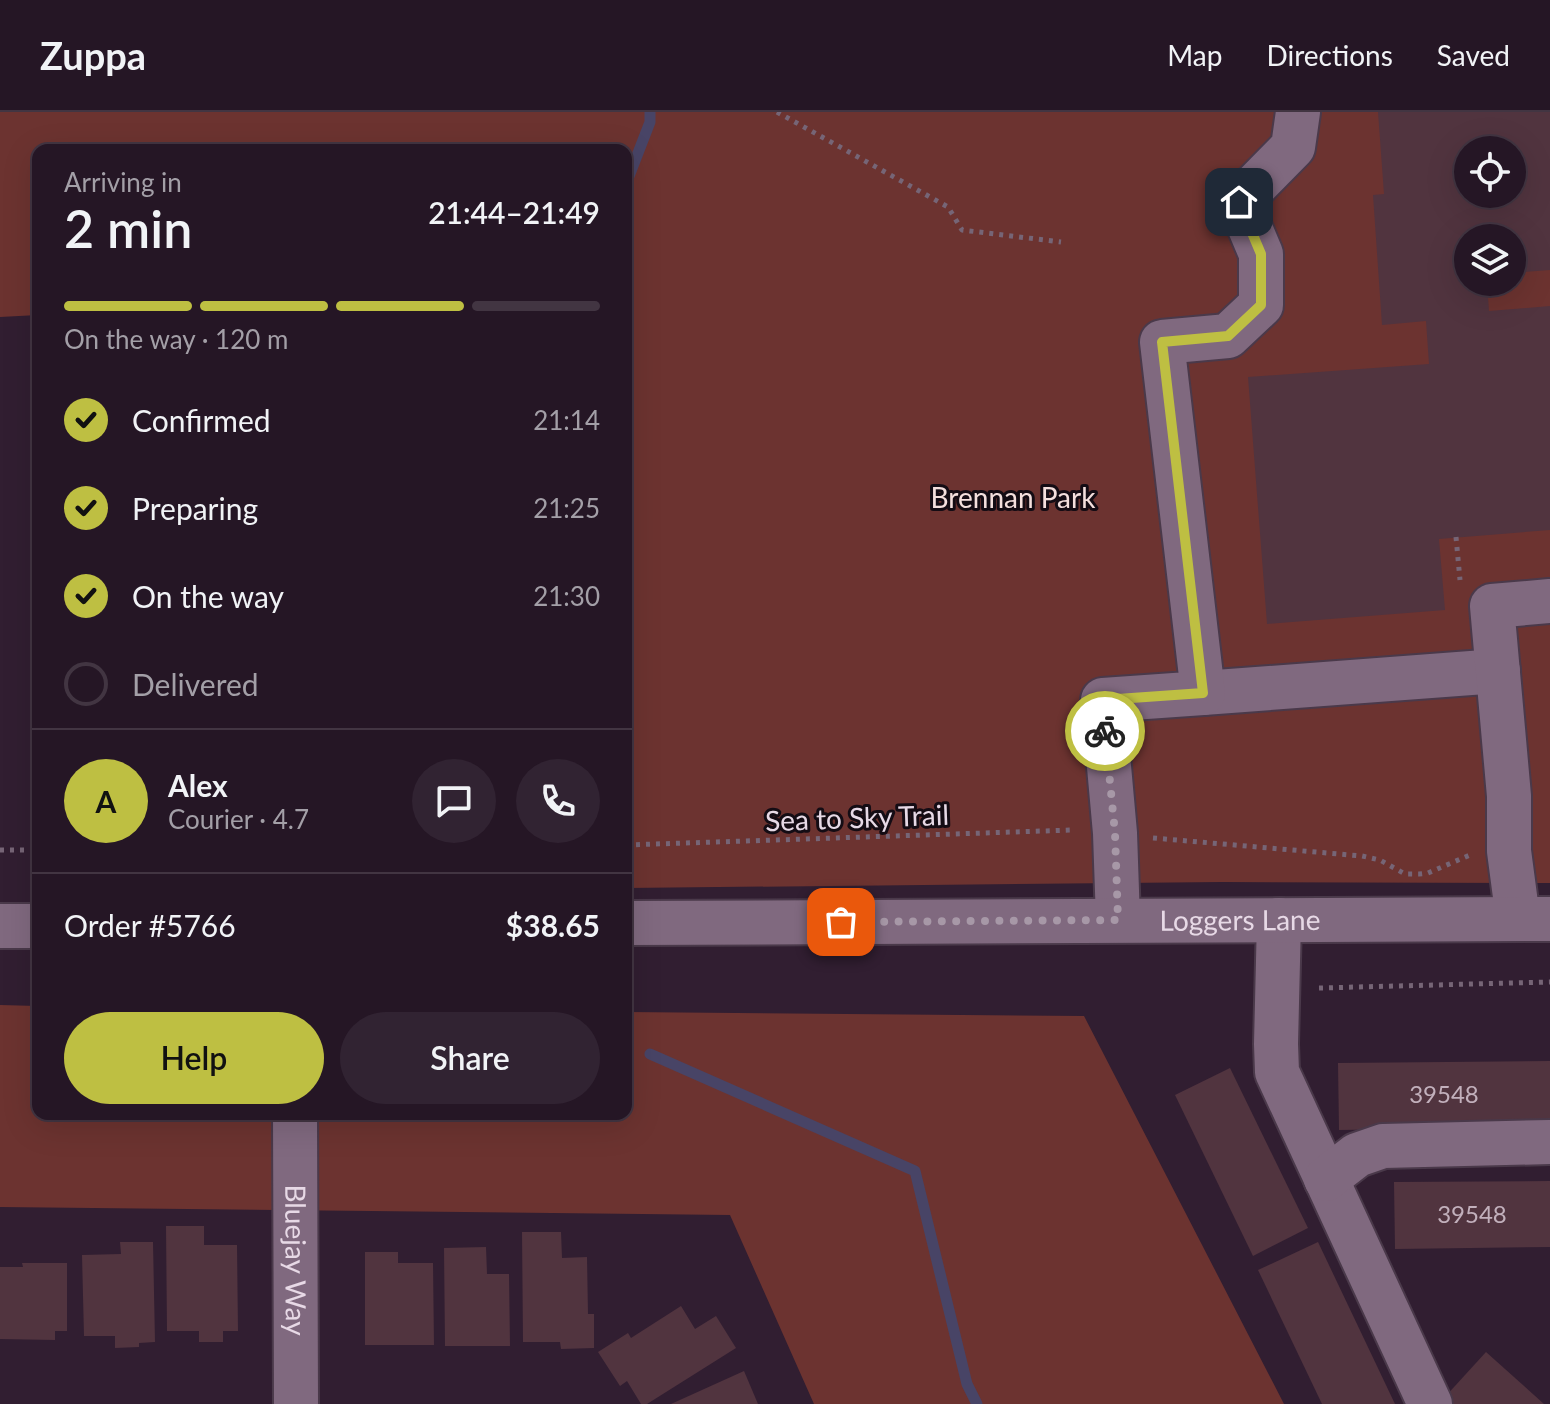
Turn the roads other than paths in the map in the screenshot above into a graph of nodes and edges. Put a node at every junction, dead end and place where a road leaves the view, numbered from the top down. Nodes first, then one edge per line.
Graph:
1 (1298, 112) edge
2 (1550, 601) edge
3 (1498, 671) junction
4 (1203, 693) junction
5 (1534, 919) edge
6 (1118, 920) junction
7 (1279, 920) junction
8 (632, 923) edge
9 (0, 926) edge
10 (32, 926) edge
11 (295, 1120) edge
12 (1550, 1142) edge
13 (1326, 1179) junction
14 (296, 1404) edge
15 (1430, 1404) edge

1 - 4 street
2 - 3 street
3 - 4 street
3 - 5 street
4 - 6 street
5 - 7 street, Loggers Lane
6 - 7 street, Loggers Lane
6 - 8 street, Loggers Lane
7 - 13 street
9 - 10 street
11 - 14 street, Bluejay Way
12 - 13 street
13 - 15 street

